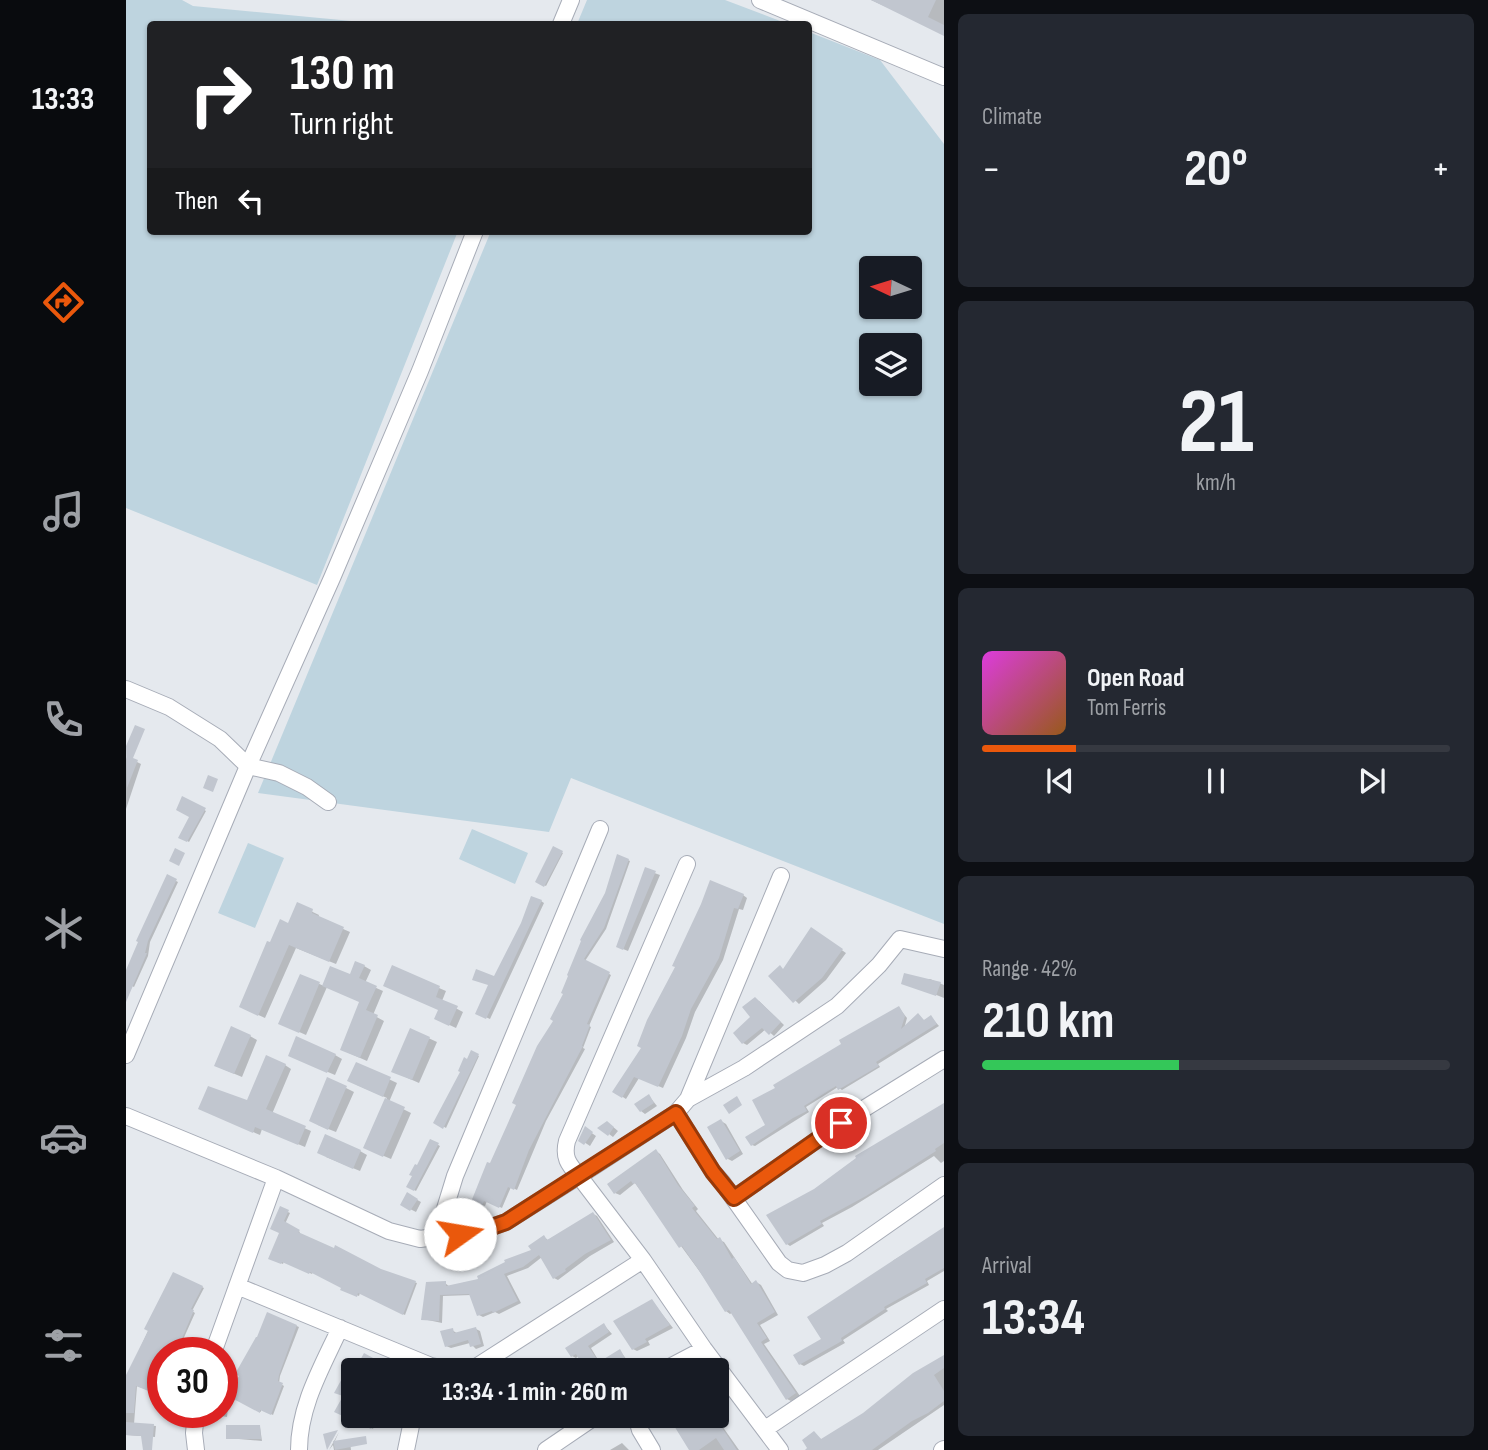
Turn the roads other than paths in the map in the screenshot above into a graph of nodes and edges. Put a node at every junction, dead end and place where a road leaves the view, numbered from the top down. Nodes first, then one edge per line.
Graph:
1 (571, 0) edge
2 (760, 0) edge
3 (786, 5) edge
4 (562, 21) edge
5 (944, 77) edge
6 (473, 235) edge
7 (126, 689) edge
8 (248, 766) junction
9 (328, 802) dead end
10 (600, 829) dead end
11 (687, 864) dead end
12 (781, 876) dead end
13 (944, 949) edge
14 (126, 1055) edge
15 (944, 1059) edge
16 (688, 1099) junction
17 (676, 1113) junction
18 (126, 1116) edge
19 (579, 1176) junction
20 (276, 1178) junction
21 (944, 1185) edge
22 (734, 1198) junction
23 (436, 1238) junction
24 (643, 1260) junction
25 (237, 1286) junction
26 (944, 1310) edge
27 (340, 1328) junction
28 (219, 1337) edge
29 (704, 1349) junction
30 (408, 1358) edge
31 (490, 1358) edge
32 (687, 1358) edge
33 (195, 1428) edge
34 (411, 1428) edge
35 (578, 1428) edge
36 (640, 1428) edge
37 (765, 1429) junction
38 (196, 1450) edge
39 (299, 1450) edge
40 (406, 1450) edge
41 (546, 1450) edge
42 (652, 1450) edge
43 (780, 1450) edge

1 - 4 street
2 - 3 street
3 - 5 street
6 - 8 street
7 - 8 street
8 - 9 street
8 - 14 street
10 - 23 street
11 - 19 street
12 - 16 street
13 - 16 street
15 - 22 street
16 - 17 street
17 - 19 street
17 - 22 street
18 - 20 street
19 - 23 street
19 - 24 street
20 - 23 street
20 - 25 street
21 - 22 street
24 - 29 street
24 - 31 street
25 - 27 street
25 - 28 street
26 - 37 street
27 - 30 street
27 - 39 street
29 - 32 street
29 - 37 street
33 - 38 street
34 - 40 street
35 - 41 street
36 - 42 street
37 - 43 street

